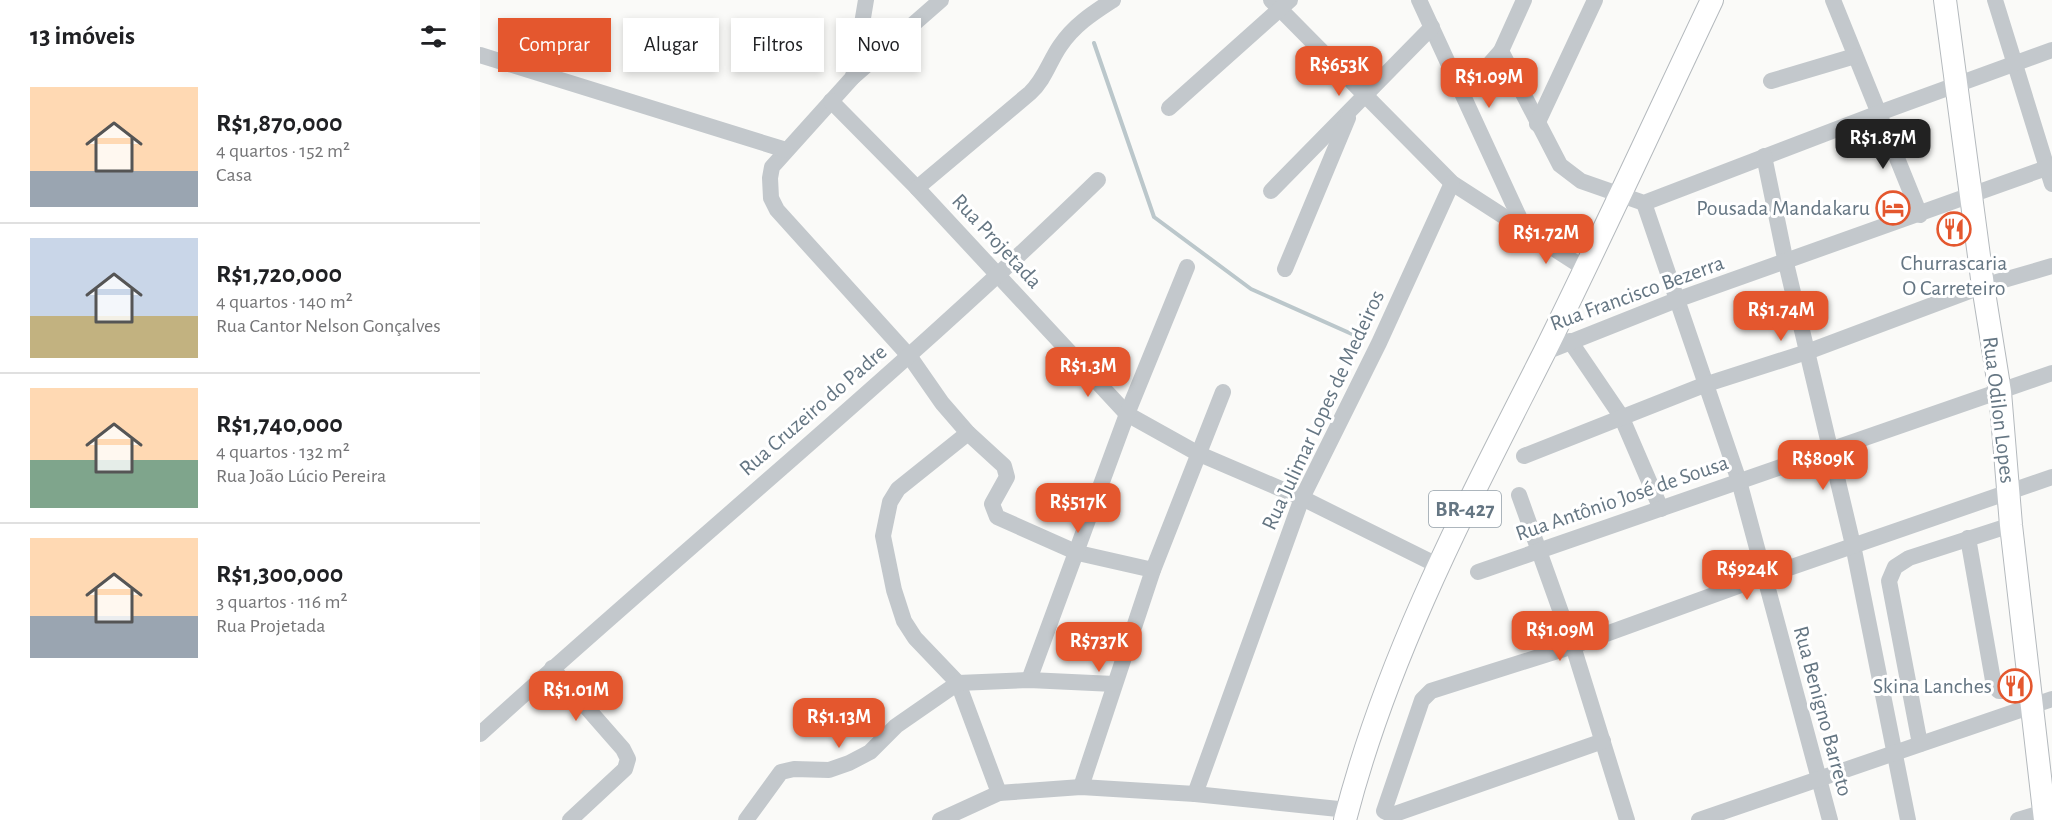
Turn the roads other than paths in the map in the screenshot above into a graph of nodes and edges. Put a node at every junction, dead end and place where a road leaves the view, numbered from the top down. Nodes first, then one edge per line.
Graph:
1 (866, 0) edge
2 (941, 0) edge
3 (1113, 0) edge
4 (1419, 0) edge
5 (1524, 0) edge
6 (1595, 0) edge
7 (1712, 0) edge
8 (1833, 0) edge
9 (1946, 0) edge
10 (1995, 0) edge
11 (1280, 3) edge
12 (1431, 27) junction
13 (1501, 51) junction
14 (2052, 51) edge
15 (480, 55) edge
16 (1855, 56) junction
17 (2016, 63) junction
18 (853, 77) junction
19 (1771, 81) dead end
20 (1459, 85) junction
21 (1956, 85) junction
22 (1365, 96) junction
23 (831, 101) junction
24 (1169, 108) dead end
25 (1352, 109) junction
26 (1879, 113) junction
27 (1537, 124) junction
28 (786, 150) junction
29 (1764, 156) junction
30 (2050, 173) edge
31 (1098, 180) dead end
32 (1452, 183) junction
33 (917, 188) junction
34 (1271, 191) dead end
35 (1620, 196) junction
36 (1972, 196) junction
37 (1644, 203) junction
38 (1920, 215) junction
39 (1526, 232) junction
40 (1786, 263) junction
41 (2052, 266) edge
42 (1187, 267) dead end
43 (1584, 268) junction
44 (1285, 269) dead end
45 (999, 276) junction
46 (1983, 286) junction
47 (1679, 299) junction
48 (1570, 341) junction
49 (1807, 352) junction
50 (1544, 353) junction
51 (910, 357) junction
52 (2052, 373) edge
53 (1704, 385) junction
54 (1223, 392) dead end
55 (2000, 392) junction
56 (1127, 414) junction
57 (1621, 417) junction
58 (968, 433) junction
59 (1831, 450) junction
60 (1197, 453) junction
61 (1524, 456) dead end
62 (2052, 477) edge
63 (1739, 481) junction
64 (2010, 492) junction
65 (1519, 495) dead end
66 (1302, 498) junction
67 (1661, 509) junction
68 (2011, 525) junction
69 (1968, 538) junction
70 (1853, 545) junction
71 (1541, 551) junction
72 (1078, 553) junction
73 (1439, 566) junction
74 (1153, 570) junction
75 (1479, 572) dead end
76 (1763, 577) junction
77 (1573, 646) junction
78 (552, 668) junction
79 (1029, 680) junction
80 (958, 683) junction
81 (1114, 684) junction
82 (2038, 699) edge
83 (480, 734) edge
84 (1603, 741) junction
85 (1920, 744) junction
86 (1893, 754) junction
87 (1818, 780) junction
88 (1081, 787) junction
89 (999, 794) junction
90 (1195, 794) junction
91 (1347, 815) edge
92 (2045, 816) edge
93 (570, 820) edge
94 (746, 820) edge
95 (940, 820) edge
96 (1627, 820) edge
97 (1699, 820) edge
98 (1830, 820) edge
99 (1908, 820) edge
100 (2018, 820) edge

1 - 18 street
2 - 18 street
3 - 33 street
4 - 12 street
5 - 13 street
6 - 27 street
7 - 35 highway, BR-427
8 - 16 street
9 - 21 highway, Rua Odilon Lopes
10 - 17 street
11 - 22 street
11 - 24 street
12 - 20 street
12 - 22 street
13 - 20 street
13 - 27 street
14 - 17 street
15 - 28 street
16 - 19 street
16 - 26 street
17 - 21 street
17 - 30 street
18 - 23 street
20 - 39 street
21 - 26 street
21 - 36 highway, Rua Odilon Lopes
22 - 25 street
22 - 32 street
23 - 28 street
23 - 33 street, Rua Projetada
25 - 34 street
25 - 44 street
26 - 29 street
26 - 38 street
27 - 35 street
28 - 51 street
29 - 37 street
29 - 40 street
30 - 36 street, Rua Francisco Bezerra
31 - 45 street, Rua Cruzeiro do Padre
32 - 39 street
32 - 66 street, Rua Julimar Lopes de Medeiros
33 - 45 street, Rua Projetada
35 - 37 street
35 - 43 highway, BR-427
36 - 38 street, Rua Francisco Bezerra
36 - 46 highway, Rua Odilon Lopes
37 - 47 street, Rua Benigno Barreto
38 - 40 street, Rua Francisco Bezerra
39 - 43 street
40 - 47 street, Rua Francisco Bezerra
40 - 49 street
41 - 46 street
42 - 56 street
43 - 50 highway, BR-427
45 - 51 street, Rua Cruzeiro do Padre
45 - 56 street, Rua Projetada
46 - 49 street
46 - 55 highway, Rua Odilon Lopes
47 - 48 street, Rua Francisco Bezerra
47 - 53 street, Rua Benigno Barreto
48 - 50 street, Rua Francisco Bezerra
48 - 57 street
49 - 53 street
49 - 59 street
50 - 73 highway, BR-427
51 - 58 street
51 - 78 street, Rua Cruzeiro do Padre
52 - 55 street, Rua Antônio José de Sousa
53 - 57 street
53 - 63 street, Rua Benigno Barreto
54 - 60 street
55 - 59 street, Rua Antônio José de Sousa
55 - 64 highway, Rua Odilon Lopes
56 - 60 street, Rua Projetada
56 - 72 street
57 - 61 street
57 - 67 street
58 - 72 street
58 - 80 street
59 - 63 street, Rua Antônio José de Sousa
59 - 70 street
60 - 66 street, Rua Projetada
60 - 74 street
62 - 64 street
63 - 67 street, Rua Antônio José de Sousa
63 - 76 street, Rua Benigno Barreto
64 - 68 highway, Rua Odilon Lopes
64 - 70 street
65 - 71 street
66 - 73 street, Rua Projetada
66 - 90 street, Rua Julimar Lopes de Medeiros
67 - 71 street, Rua Antônio José de Sousa
68 - 69 street
68 - 82 highway, Rua Odilon Lopes
69 - 82 street
69 - 85 street
70 - 76 street
70 - 86 street
71 - 75 street, Rua Antônio José de Sousa
71 - 77 street
72 - 74 street
72 - 79 street
73 - 91 highway, BR-427
74 - 81 street
76 - 77 street
76 - 87 street, Rua Benigno Barreto
77 - 84 street
77 - 84 street
78 - 83 street, Rua Cruzeiro do Padre
78 - 93 street
79 - 80 street
79 - 81 street
80 - 89 street
80 - 94 street
81 - 88 street
82 - 85 street
82 - 92 highway, Rua Odilon Lopes
84 - 96 street
85 - 86 street
86 - 87 street
86 - 99 street
87 - 97 street
87 - 98 street, Rua Benigno Barreto
88 - 89 street
88 - 90 street
89 - 95 street
90 - 91 street
92 - 100 street

